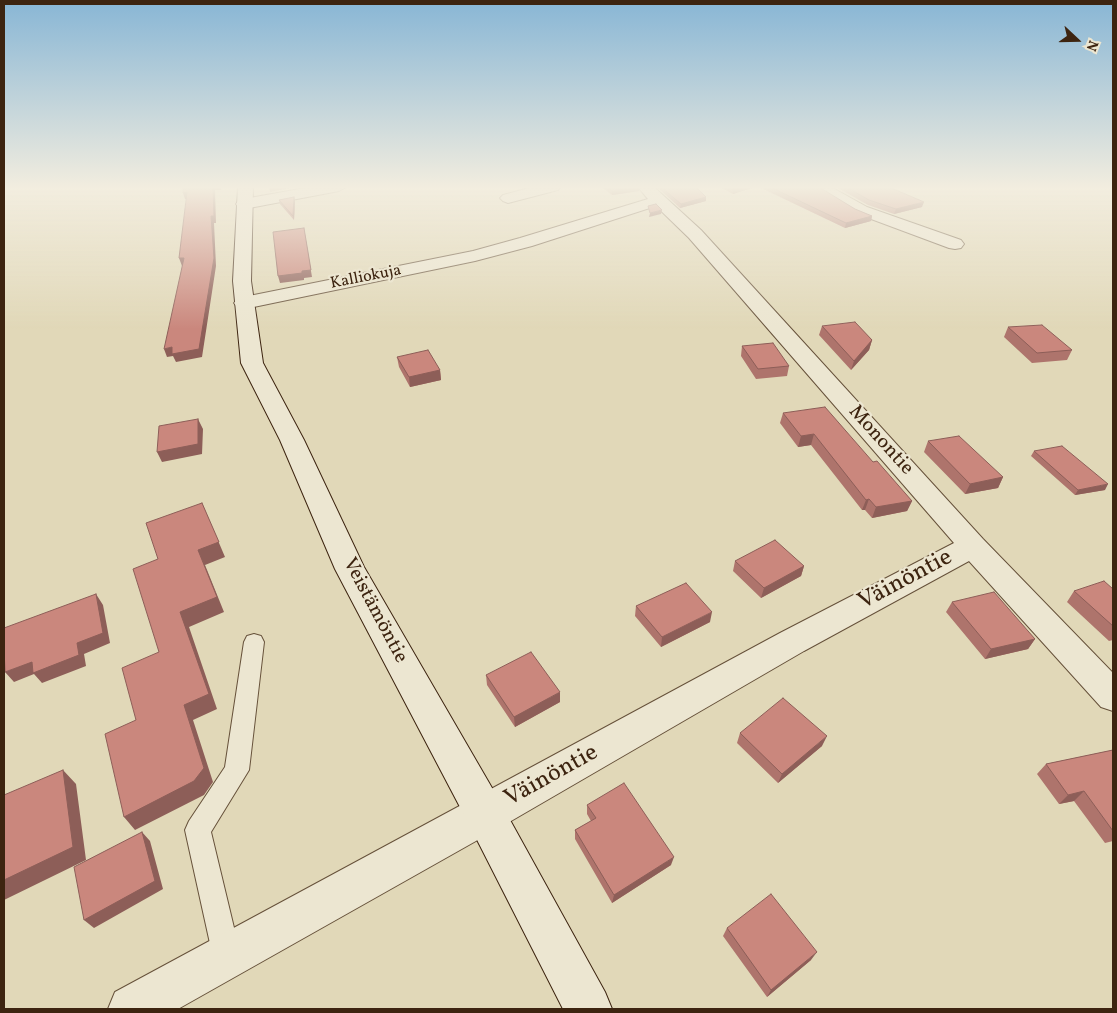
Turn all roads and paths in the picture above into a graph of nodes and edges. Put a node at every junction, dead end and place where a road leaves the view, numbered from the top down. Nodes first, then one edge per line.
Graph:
1 (244, 234) edge
2 (546, 234) edge
3 (695, 234) edge
4 (928, 234) edge
5 (955, 244) dead end
6 (244, 303) junction
7 (973, 546) junction
8 (254, 642) dead end
9 (1113, 696) edge
10 (485, 814) junction
11 (227, 957) junction
12 (132, 1009) edge
13 (588, 1009) edge

1 - 6 street, Veistämöntie
2 - 6 street, Kalliokuja
3 - 7 street, Monontie
4 - 5 street
6 - 10 street, Veistämöntie
7 - 9 street, Monontie
7 - 10 street, Väinöntie
8 - 11 lane
10 - 11 street, Väinöntie
10 - 13 street, Veistämöntie
11 - 12 street, Väinöntie

